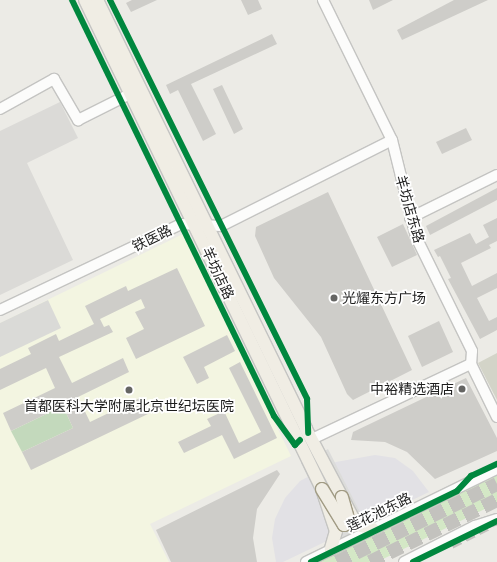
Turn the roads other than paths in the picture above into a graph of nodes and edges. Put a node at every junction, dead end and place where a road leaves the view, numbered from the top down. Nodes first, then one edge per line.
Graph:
1 (85, 0) edge
2 (97, 0) edge
3 (324, 0) edge
4 (130, 94) junction
5 (0, 109) edge
6 (392, 140) junction
7 (497, 175) edge
8 (410, 218) junction
9 (201, 225) junction
10 (0, 310) edge
11 (471, 364) junction
12 (497, 417) edge
13 (312, 439) junction
14 (497, 469) edge
15 (322, 489) junction
16 (342, 497) junction
17 (497, 516) edge
18 (497, 519) edge
19 (475, 526) junction
20 (369, 528) junction
21 (333, 545) junction
22 (306, 562) edge
23 (404, 562) edge

1 - 4 main road, 羊坊店路
2 - 9 main road, 羊坊店路
3 - 6 street, 羊坊店东路
4 - 5 street
4 - 9 main road, 羊坊店路
6 - 8 street, 羊坊店东路
6 - 9 street, 铁医路
7 - 8 street
8 - 11 street, 羊坊店东路
9 - 10 street, 铁医路
9 - 13 main road, 羊坊店路
9 - 15 main road, 羊坊店路
11 - 12 street, 羊坊店东路
11 - 13 street
13 - 16 main road, 羊坊店路
14 - 20 street, 莲花池东路
15 - 16 main road, bridge
15 - 21 main road, 羊坊店路, bridge
16 - 20 main road, 羊坊店路, bridge
17 - 19 street
18 - 19 street
19 - 23 street
20 - 21 street, 莲花池东路
21 - 22 street, 莲花池东路

